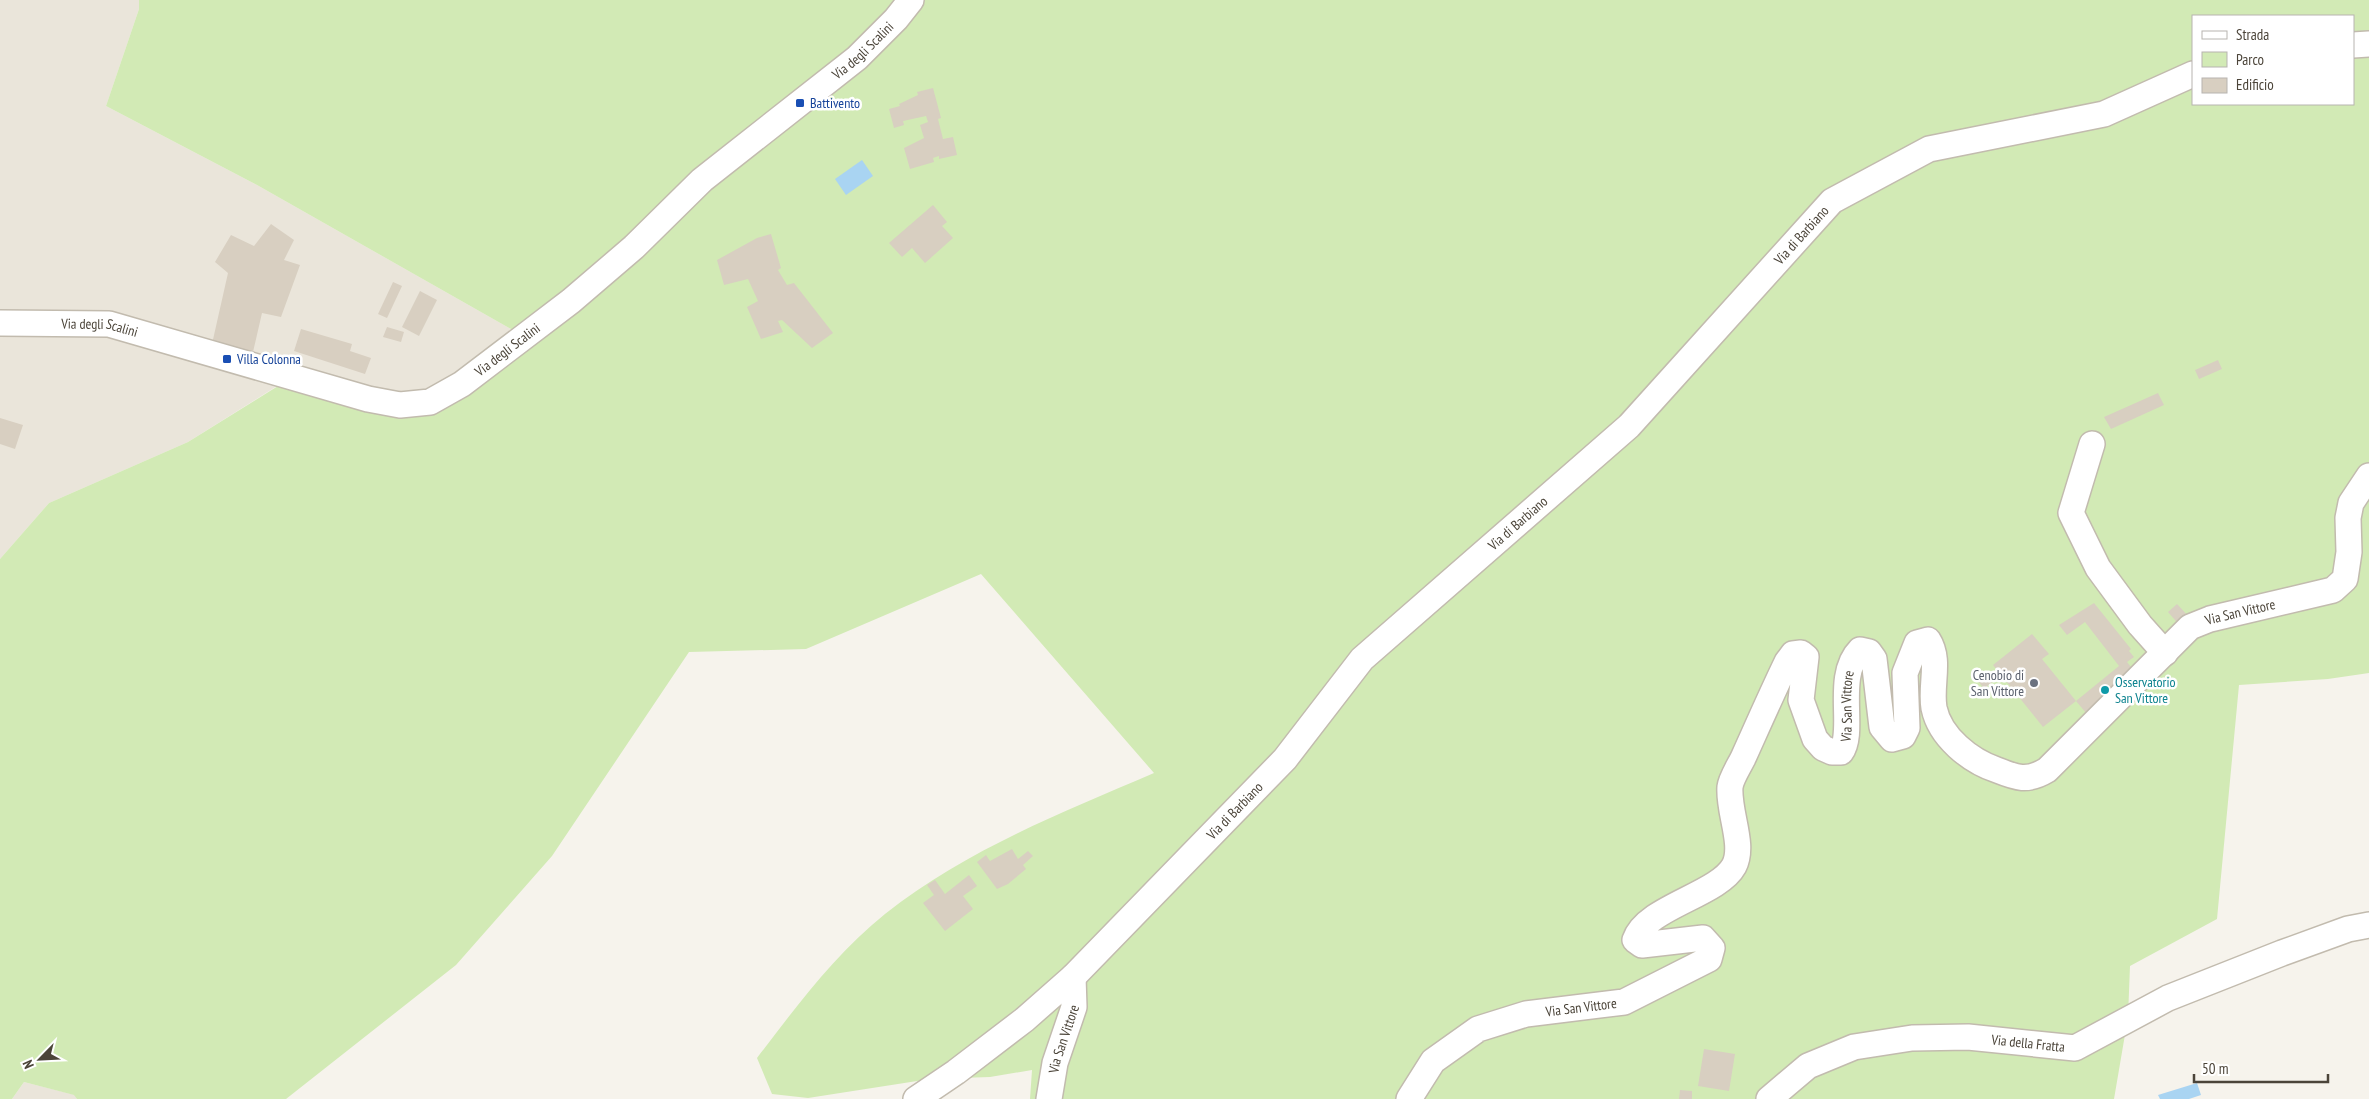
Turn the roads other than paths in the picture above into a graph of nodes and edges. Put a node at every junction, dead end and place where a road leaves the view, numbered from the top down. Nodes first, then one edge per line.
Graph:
1 (911, 0) edge
2 (2369, 44) edge
3 (2354, 45) edge
4 (2192, 74) edge
5 (0, 323) edge
6 (2092, 444) dead end
7 (2369, 476) edge
8 (2165, 653) junction
9 (2369, 925) edge
10 (1073, 977) junction
11 (916, 1099) edge
12 (1049, 1099) edge
13 (1409, 1099) edge
14 (1770, 1099) edge

1 - 5 street, Via degli Scalini
2 - 3 street
4 - 10 street, Via di Barbiano
6 - 8 street
7 - 8 street, Via San Vittore
8 - 13 street, Via San Vittore
9 - 14 street, Via della Fratta
10 - 11 street, Via di Barbiano
10 - 12 street, Via San Vittore

